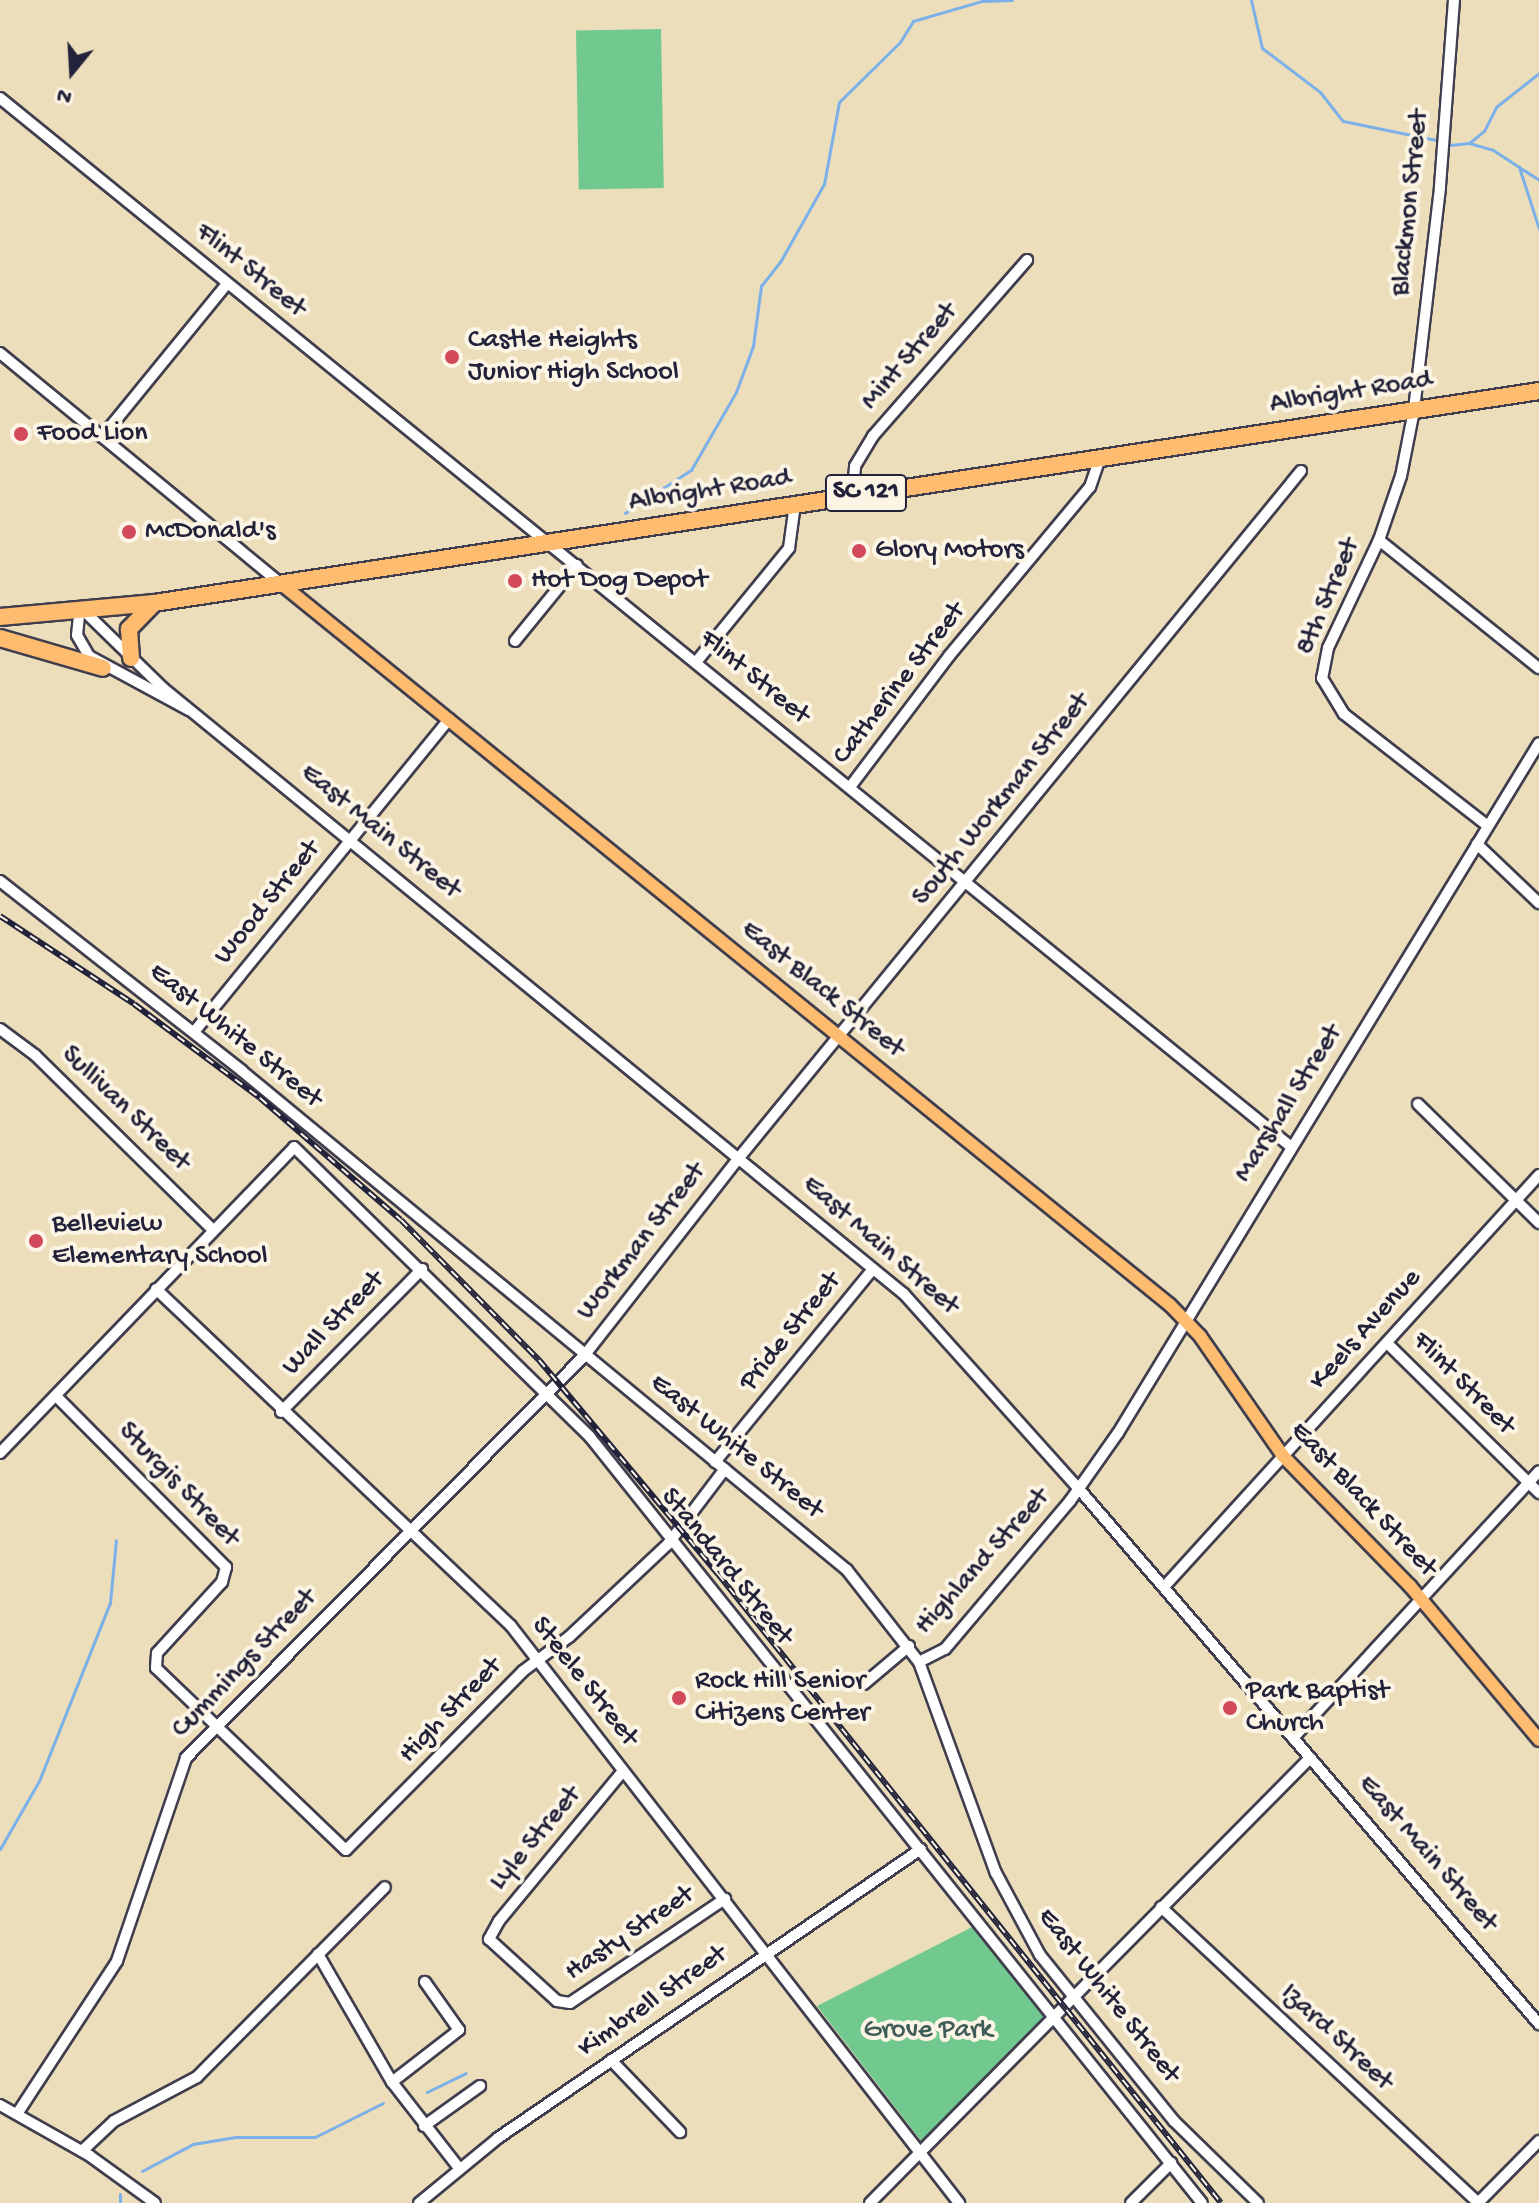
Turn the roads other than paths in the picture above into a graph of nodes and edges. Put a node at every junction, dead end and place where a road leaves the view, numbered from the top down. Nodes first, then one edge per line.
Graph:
1 (1454, 0) edge
2 (0, 98) edge
3 (1027, 260) dead end
4 (227, 284) junction
5 (0, 353) edge
6 (1539, 391) edge
7 (1414, 410) junction
8 (102, 437) junction
9 (1100, 458) junction
10 (1301, 471) dead end
11 (852, 496) junction
12 (795, 504) junction
13 (1379, 540) junction
14 (546, 542) junction
15 (577, 565) junction
16 (279, 582) junction
17 (154, 603) junction
18 (82, 613) junction
19 (0, 617) edge
20 (21, 619) junction
21 (0, 626) edge
22 (0, 638) edge
23 (515, 641) dead end
24 (131, 658) junction
25 (697, 661) junction
26 (103, 668) junction
27 (1539, 668) edge
28 (189, 710) junction
29 (449, 719) junction
30 (1539, 743) edge
31 (850, 787) junction
32 (1488, 826) junction
33 (350, 841) junction
34 (1477, 844) junction
35 (0, 881) edge
36 (966, 882) junction
37 (1539, 903) edge
38 (0, 1029) edge
39 (194, 1032) junction
40 (839, 1035) junction
41 (1418, 1104) dead end
42 (1290, 1146) junction
43 (738, 1159) junction
44 (1539, 1175) edge
45 (1517, 1200) junction
46 (1539, 1223) edge
47 (212, 1229) junction
48 (422, 1269) junction
49 (873, 1269) junction
50 (156, 1289) junction
51 (1186, 1320) junction
52 (1387, 1343) junction
53 (584, 1356) junction
54 (546, 1391) junction
55 (57, 1397) junction
56 (281, 1412) junction
57 (0, 1453) edge
58 (1283, 1456) junction
59 (715, 1462) junction
60 (725, 1469) junction
61 (1539, 1471) edge
62 (1528, 1482) junction
63 (1079, 1489) junction
64 (1539, 1493) edge
65 (406, 1532) junction
66 (672, 1537) junction
67 (1164, 1587) junction
68 (1422, 1599) junction
69 (909, 1646) junction
70 (539, 1659) junction
71 (919, 1662) junction
72 (864, 1684) dead end
73 (219, 1727) junction
74 (1293, 1738) junction
75 (1539, 1740) edge
76 (1310, 1758) junction
77 (623, 1771) junction
78 (921, 1849) junction
79 (346, 1850) joint
80 (385, 1887) dead end
81 (725, 1899) junction
82 (1161, 1907) junction
83 (489, 1939) joint
84 (767, 1953) junction
85 (318, 1954) junction
86 (425, 1982) dead end
87 (1073, 1997) junction
88 (1055, 2018) junction
89 (1539, 2024) edge
90 (611, 2060) junction
91 (392, 2082) junction
92 (480, 2086) dead end
93 (0, 2105) edge
94 (17, 2114) junction
95 (424, 2126) junction
96 (680, 2132) dead end
97 (1539, 2141) edge
98 (82, 2151) junction
99 (920, 2153) junction
100 (1171, 2163) junction
101 (459, 2168) junction
102 (155, 2203) edge
103 (419, 2203) edge
104 (870, 2203) edge
105 (959, 2203) edge
106 (1131, 2203) edge
107 (1202, 2203) edge
108 (1258, 2203) edge
109 (1478, 2203) edge

1 - 7 street, Blackmon Street
2 - 4 street, Flint Street
3 - 11 street, Mint Street
4 - 8 street
4 - 14 street, Flint Street
5 - 8 street, East Black Street
6 - 7 highway, Albright Road / SC 121
7 - 9 highway, Albright Road / SC 121
7 - 13 street, 8th Street
8 - 16 street, East Black Street
9 - 11 highway, Albright Road / SC 121
9 - 31 street, Catherine Street
10 - 36 street, South Workman Street
11 - 12 highway, Albright Road / SC 121
12 - 14 highway, Albright Road / SC 121
12 - 25 street
13 - 27 street
13 - 32 street, 8th Street
14 - 15 street, Flint Street
14 - 16 highway, Albright Road / SC 121
15 - 23 street
15 - 25 street, Flint Street
16 - 17 highway, Albright Road
16 - 29 main road, East Black Street
17 - 18 highway, Albright Road
17 - 24 highway
18 - 20 highway
18 - 24 street, East Main Street
18 - 26 street, East Main Street
19 - 20 highway
20 - 21 highway
22 - 26 highway
24 - 28 street, East Main Street
25 - 31 street, Flint Street
26 - 28 street, East Main Street
28 - 33 street, East Main Street
29 - 33 street, Wood Street
29 - 40 main road, East Black Street
30 - 32 street, Marshall Street
31 - 36 street, Flint Street
32 - 34 street, Marshall Street
33 - 39 street, Wood Street
33 - 43 street, East Main Street
34 - 37 street
34 - 42 street, Marshall Street
35 - 39 street, East White Street
36 - 40 street, South Workman Street
36 - 42 street, Flint Street
38 - 47 street, Sullivan Street
39 - 53 street, East White Street
40 - 43 street, South Workman Street
40 - 51 main road, East Black Street
41 - 45 street
42 - 51 street, Marshall Street
43 - 49 street, East Main Street
43 - 53 street, Workman Street
44 - 45 street, Keels Avenue
45 - 46 street
45 - 52 street, Keels Avenue
47 - 48 street, Standard Street
47 - 50 street
48 - 54 street, Standard Street
48 - 56 street, Wall Street
49 - 59 street, Pride Street
49 - 63 street, East Main Street
50 - 55 street
50 - 56 street, Steele Street
51 - 58 main road, East Black Street
51 - 63 street, Marshall Street
52 - 58 street, Keels Avenue
52 - 62 street, Flint Street
53 - 54 street, Cummings Street
53 - 59 street, East White Street
54 - 65 street, Cummings Street
54 - 66 street, Standard Street
55 - 57 street
55 - 73 street, Sturgis Street
56 - 65 street, Steele Street
58 - 67 street, Keels Avenue
58 - 68 main road, East Black Street
59 - 60 street, East White Street
60 - 66 street, High Street
60 - 69 street, East White Street
61 - 62 street
62 - 64 street, Flint Street
62 - 68 street
63 - 67 street, East Main Street
63 - 71 street, Highland Street
65 - 70 street, Steele Street
65 - 73 street, Cummings Street
66 - 70 street, High Street
66 - 78 street, Standard Street
67 - 74 street, East Main Street
68 - 74 street
68 - 75 main road, East Black Street
69 - 71 street, East White Street
69 - 72 street, Highland Street
70 - 77 street, Steele Street
70 - 79 street, High Street
71 - 87 street, East White Street
73 - 79 street, Sturgis Street
73 - 94 street, Cummings Street
74 - 76 street, East Main Street
76 - 82 street
76 - 89 street, East Main Street
77 - 81 street, Steele Street
77 - 83 street, Lyle Street
78 - 84 street, Kimbrell Street
78 - 88 street, Standard Street
80 - 85 street
81 - 83 street, Hasty Street
81 - 84 street, Steele Street
82 - 87 street
82 - 109 street, Izard Street
84 - 90 street, Kimbrell Street
84 - 99 street, Steele Street
85 - 91 street
85 - 98 street
86 - 91 street
87 - 88 street
87 - 108 street, East White Street
88 - 99 street
88 - 100 street, Standard Street
90 - 96 street
90 - 101 street, Kimbrell Street
91 - 95 street
92 - 95 street
93 - 94 street
94 - 98 street
95 - 101 street
97 - 109 street
98 - 102 street
99 - 104 street
99 - 105 street, Steele Street
100 - 106 street
100 - 107 street, Standard Street
101 - 103 street, Kimbrell Street

